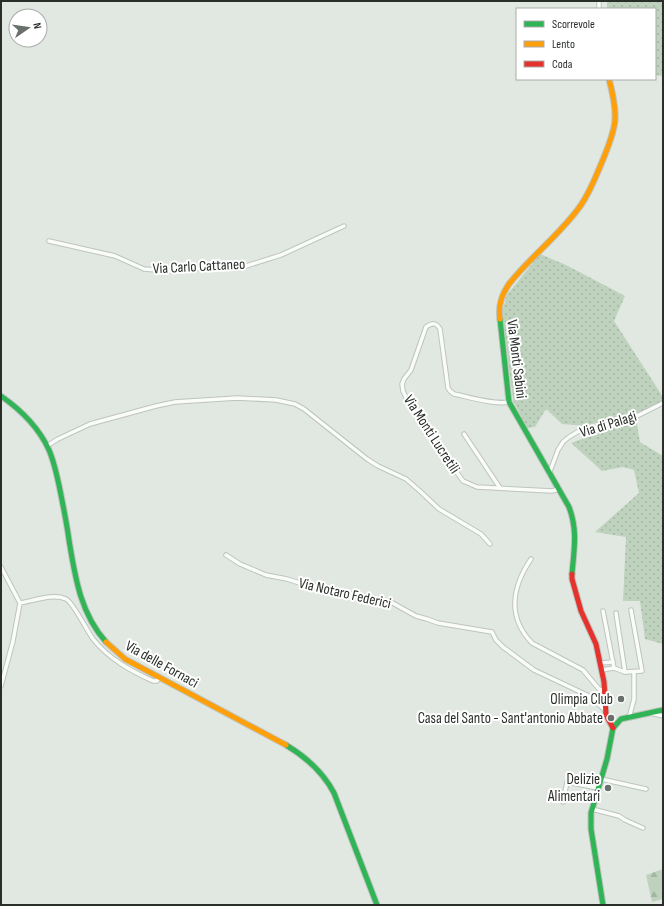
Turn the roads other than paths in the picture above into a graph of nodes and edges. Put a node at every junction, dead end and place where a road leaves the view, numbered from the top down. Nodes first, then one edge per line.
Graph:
1 (609, 80) edge
2 (344, 226) dead end
3 (49, 241) dead end
4 (1, 396) edge
5 (509, 402) junction
6 (663, 403) edge
7 (464, 434) dead end
8 (47, 446) junction
9 (550, 474) junction
10 (500, 488) junction
11 (558, 489) junction
12 (490, 544) dead end
13 (226, 555) dead end
14 (531, 559) dead end
15 (1, 567) edge
16 (20, 603) junction
17 (631, 610) dead end
18 (603, 611) dead end
19 (616, 613) dead end
20 (613, 662) junction
21 (600, 663) junction
22 (614, 668) junction
23 (602, 670) junction
24 (625, 672) junction
25 (634, 672) junction
26 (159, 678) junction
27 (1, 686) edge
28 (605, 691) junction
29 (663, 710) edge
30 (606, 711) junction
31 (649, 713) junction
32 (663, 716) edge
33 (630, 718) junction
34 (613, 728) junction
35 (601, 779) junction
36 (598, 788) junction
37 (646, 789) dead end
38 (563, 802) dead end
39 (592, 809) junction
40 (643, 828) dead end
41 (377, 905) edge
42 (603, 905) edge

1 - 5 street, Via Monti Sabini
2 - 3 street, Via Carlo Cattaneo
4 - 8 street, Via delle Fornaci
5 - 9 street, Via Monti Sabini
5 - 10 street, Via Monti Lucretili
6 - 9 street, Via di Palagi
7 - 10 street, Via Monti Lucretili
8 - 12 street
8 - 26 street, Via delle Fornaci
9 - 11 street, Via Monti Sabini
10 - 11 street, Via Monti Lucretili
11 - 21 street, Via Monti Sabini
13 - 30 street, Via Notaro Federici
14 - 28 street
15 - 16 street
16 - 26 street
16 - 27 street
17 - 25 street
18 - 20 street
19 - 24 street
20 - 21 street
20 - 22 street
21 - 23 street, Via Monti Sabini
22 - 23 street
22 - 24 street
23 - 28 street, Via Monti Sabini
24 - 25 street
25 - 33 street
26 - 41 street, Via delle Fornaci
28 - 30 street, Via Monti Sabini
29 - 31 street
30 - 34 street, Via Monti Sabini
31 - 32 street
31 - 33 street
33 - 34 street
34 - 35 street
35 - 36 street
35 - 37 street
36 - 38 street
36 - 39 street
39 - 40 street
39 - 42 street

